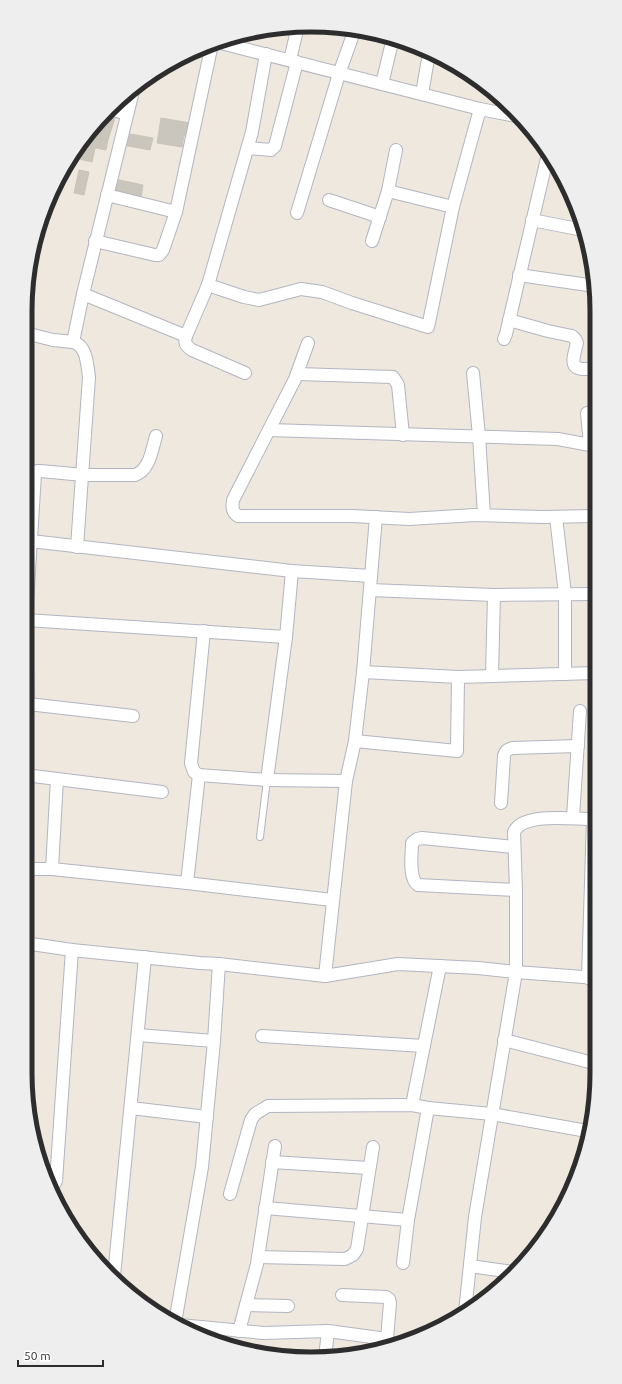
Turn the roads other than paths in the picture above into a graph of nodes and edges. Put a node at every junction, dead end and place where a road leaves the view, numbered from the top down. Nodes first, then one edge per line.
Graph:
1 (297, 33) edge
2 (353, 35) edge
3 (391, 44) edge
4 (229, 45) edge
5 (211, 51) edge
6 (266, 54) junction
7 (428, 58) edge
8 (293, 61) junction
9 (339, 74) junction
10 (382, 84) junction
11 (422, 94) junction
12 (131, 98) edge
13 (480, 109) junction
14 (117, 111) edge
15 (127, 114) junction
16 (509, 115) edge
17 (248, 148) junction
18 (396, 150) dead end
19 (546, 161) edge
20 (388, 191) junction
21 (108, 195) junction
22 (329, 200) dead end
23 (454, 207) junction
24 (176, 212) junction
25 (297, 213) dead end
26 (380, 217) junction
27 (532, 220) junction
28 (577, 229) edge
29 (95, 241) junction
30 (372, 241) dead end
31 (519, 275) junction
32 (208, 285) junction
33 (589, 285) edge
34 (83, 294) junction
35 (508, 320) junction
36 (32, 335) edge
37 (186, 336) junction
38 (504, 339) dead end
39 (73, 342) junction
40 (308, 343) dead end
41 (590, 369) edge
42 (245, 373) dead end
43 (473, 373) dead end
44 (297, 374) junction
45 (587, 413) dead end
46 (590, 428) edge
47 (269, 430) junction
48 (403, 435) junction
49 (156, 436) dead end
50 (480, 436) junction
51 (590, 443) edge
52 (83, 475) junction
53 (484, 515) junction
54 (590, 516) edge
55 (556, 517) junction
56 (376, 518) junction
57 (32, 524) edge
58 (32, 541) edge
59 (77, 547) junction
60 (292, 571) junction
61 (371, 576) junction
62 (370, 590) junction
63 (565, 594) junction
64 (590, 594) edge
65 (494, 595) junction
66 (32, 620) edge
67 (204, 631) junction
68 (286, 637) junction
69 (363, 672) junction
70 (590, 673) edge
71 (565, 674) junction
72 (492, 675) junction
73 (458, 677) junction
74 (32, 704) edge
75 (580, 711) dead end
76 (134, 716) dead end
77 (355, 741) junction
78 (578, 746) junction
79 (199, 774) junction
80 (32, 776) edge
81 (56, 779) junction
82 (267, 780) junction
83 (346, 781) junction
84 (162, 792) dead end
85 (501, 803) dead end
86 (573, 817) junction
87 (590, 819) edge
88 (260, 837) dead end
89 (514, 846) junction
90 (32, 869) edge
91 (52, 869) junction
92 (187, 883) junction
93 (516, 890) junction
94 (332, 900) junction
95 (32, 944) edge
96 (72, 950) junction
97 (145, 957) junction
98 (219, 964) junction
99 (440, 966) junction
100 (516, 972) junction
101 (325, 976) junction
102 (590, 978) edge
103 (138, 1035) junction
104 (262, 1036) dead end
105 (214, 1040) junction
106 (504, 1040) junction
107 (424, 1046) junction
108 (590, 1062) edge
109 (412, 1105) junction
110 (131, 1108) junction
111 (428, 1108) junction
112 (492, 1114) junction
113 (207, 1117) junction
114 (584, 1130) edge
115 (275, 1146) dead end
116 (373, 1147) dead end
117 (272, 1162) junction
118 (369, 1168) junction
119 (55, 1183) edge
120 (230, 1194) dead end
121 (265, 1208) junction
122 (362, 1216) junction
123 (408, 1220) junction
124 (258, 1257) junction
125 (403, 1263) dead end
126 (470, 1266) junction
127 (115, 1271) edge
128 (507, 1271) edge
129 (342, 1295) dead end
130 (246, 1305) junction
131 (466, 1305) edge
132 (288, 1306) dead end
133 (176, 1317) edge
134 (205, 1331) edge
135 (238, 1331) junction
136 (328, 1331) junction
137 (387, 1341) edge
138 (385, 1342) edge
139 (326, 1351) edge

1 - 8 street
2 - 9 street
3 - 10 street
4 - 6 street
5 - 24 street
6 - 8 street
6 - 17 street
7 - 11 street
8 - 9 street
8 - 17 street
9 - 10 street
9 - 25 street
10 - 11 street
11 - 13 street
12 - 15 street
13 - 16 street
13 - 23 street
14 - 15 street
15 - 21 street
17 - 32 street
18 - 20 street
19 - 27 street
20 - 23 street
20 - 26 street
21 - 24 street
21 - 29 street
22 - 26 street
23 - 32 street
24 - 29 street
26 - 30 street
27 - 28 street
27 - 31 street
29 - 34 street
31 - 33 street
31 - 35 street
32 - 37 street
34 - 37 street
34 - 39 street
35 - 38 street
35 - 41 street
36 - 39 street
37 - 42 street
39 - 52 street
40 - 44 street
43 - 50 street
44 - 47 street
44 - 48 street
45 - 46 street
47 - 48 street
47 - 56 street
48 - 50 street
49 - 52 street
50 - 51 street
50 - 53 street
52 - 57 street
52 - 59 street
53 - 55 street
53 - 56 street
54 - 55 street
55 - 63 street
56 - 61 street
58 - 59 street
59 - 60 street
60 - 61 street
60 - 68 street
61 - 62 street
62 - 65 street
62 - 69 street
63 - 64 street
63 - 65 street
63 - 71 street
65 - 72 street
66 - 67 street
67 - 68 street
67 - 79 street
68 - 82 street
69 - 73 street
69 - 77 street
70 - 71 street
71 - 72 street
72 - 73 street
73 - 77 street
74 - 76 street
75 - 78 street
77 - 83 street
78 - 85 street
78 - 86 street
79 - 82 street
79 - 92 street
80 - 81 street
81 - 84 street
81 - 91 street
82 - 83 street
82 - 88 lane
83 - 94 street
86 - 87 street
86 - 89 street
89 - 93 street
89 - 93 street
90 - 91 street
91 - 92 street
92 - 94 street
93 - 100 street
94 - 101 street
95 - 96 street
96 - 97 street
96 - 119 street
97 - 98 street
97 - 103 street
98 - 101 street
98 - 105 street
99 - 100 street
99 - 101 street
99 - 107 street
100 - 102 street
100 - 106 street
103 - 105 street
103 - 110 street
104 - 107 street
105 - 113 street
106 - 108 street
106 - 112 street
107 - 109 street
109 - 111 street
109 - 120 street
110 - 113 street
110 - 127 street
111 - 112 street
111 - 123 street
112 - 114 street
112 - 126 street
113 - 133 street
115 - 117 street
116 - 118 street
117 - 118 street
117 - 121 street
118 - 122 street
121 - 122 street
121 - 124 street
122 - 123 street
122 - 124 street
123 - 125 street
124 - 130 street
126 - 128 street
126 - 131 street
129 - 137 street
130 - 132 street
130 - 135 street
134 - 135 street
135 - 136 street
136 - 138 street
136 - 139 street

